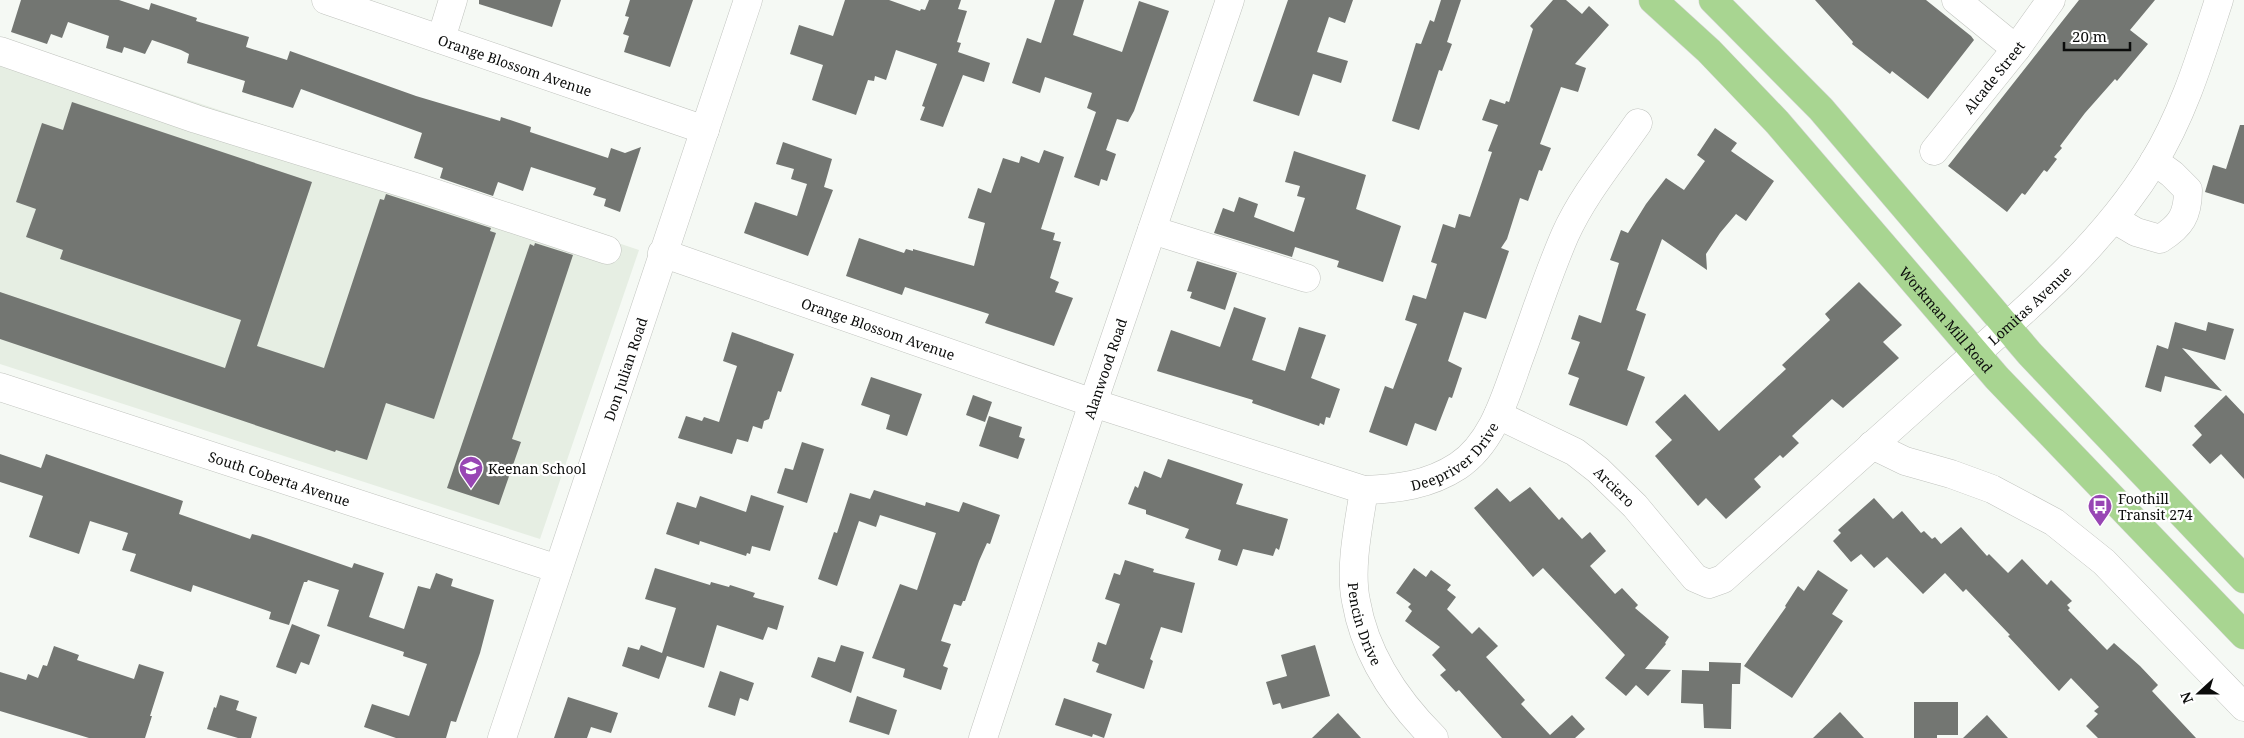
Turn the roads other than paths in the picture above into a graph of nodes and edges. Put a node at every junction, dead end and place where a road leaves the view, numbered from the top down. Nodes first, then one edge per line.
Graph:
1 (326, 0) edge
2 (453, 0) edge
3 (748, 0) edge
4 (1230, 0) edge
5 (1653, 0) edge
6 (1713, 0) edge
7 (1956, 0) edge
8 (2051, 0) edge
9 (2219, 0) edge
10 (441, 39) junction
11 (2016, 49) junction
12 (0, 51) edge
13 (1638, 123) dead end
14 (705, 130) junction
15 (1934, 151) dead end
16 (2154, 161) junction
17 (2114, 219) junction
18 (1152, 230) junction
19 (607, 250) dead end
20 (662, 253) junction
21 (1306, 278) dead end
22 (2006, 326) junction
23 (1976, 354) junction
24 (0, 388) edge
25 (1093, 403) junction
26 (1498, 415) junction
27 (1872, 445) junction
28 (1364, 490) junction
29 (558, 569) junction
30 (2244, 579) edge
31 (1710, 584) joint
32 (2244, 635) edge
33 (2244, 707) edge
34 (502, 738) edge
35 (983, 738) edge
36 (1434, 738) edge

1 - 10 street, Orange Blossom Avenue
2 - 10 street
3 - 14 street, Don Julian Road
4 - 18 street, Alanwood Road
5 - 23 main road, Workman Mill Road
6 - 22 main road
7 - 11 street
8 - 11 street, Alcade Street
9 - 16 street, Lomitas Avenue
10 - 14 street, Orange Blossom Avenue
11 - 15 street, Alcade Street
12 - 19 street
13 - 26 street, Deepriver Drive
14 - 20 street, Don Julian Road
16 - 17 street, Lomitas Avenue
16 - 17 street
17 - 22 street, Lomitas Avenue
18 - 21 street
18 - 25 street, Alanwood Road
20 - 25 street, Orange Blossom Avenue
20 - 29 street, Don Julian Road
22 - 23 street, Lomitas Avenue
22 - 30 main road
23 - 27 street, Lomitas Avenue
23 - 32 main road, Workman Mill Road
24 - 29 street, South Coberta Avenue
25 - 28 street, Deepriver Drive
25 - 35 street, Alanwood Road
26 - 28 street, Deepriver Drive
26 - 31 street, Arciero
27 - 31 street, Lomitas Avenue
27 - 33 street
28 - 36 street, Pencin Drive
29 - 34 street, Don Julian Road

